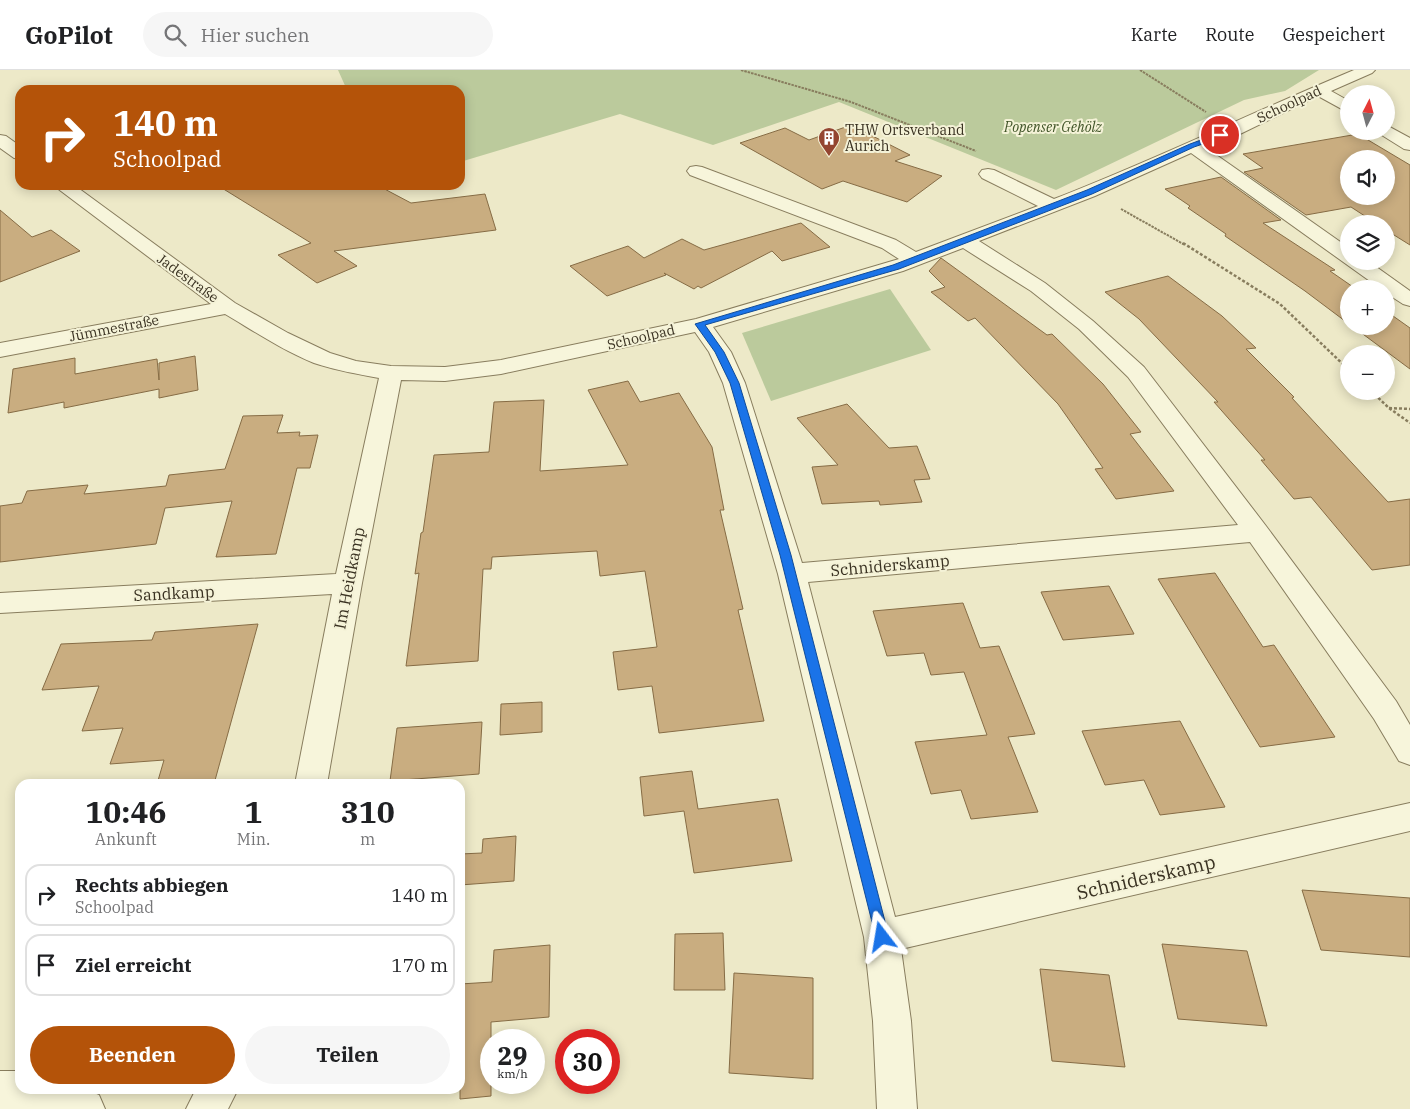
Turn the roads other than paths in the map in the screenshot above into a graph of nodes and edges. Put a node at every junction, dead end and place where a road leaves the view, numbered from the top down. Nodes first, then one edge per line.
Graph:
1 (1366, 70) edge
2 (1319, 90) junction
3 (1340, 103) edge
4 (1395, 136) edge
5 (0, 140) edge
6 (1410, 145) edge
7 (1192, 146) junction
8 (15, 150) edge
9 (696, 171) dead end
10 (988, 174) dead end
11 (69, 190) edge
12 (1053, 206) junction
13 (965, 241) junction
14 (1340, 251) edge
15 (915, 260) junction
16 (1368, 270) edge
17 (1410, 300) edge
18 (228, 307) junction
19 (700, 324) junction
20 (0, 350) edge
21 (322, 358) joint
22 (391, 373) junction
23 (1257, 532) junction
24 (792, 574) junction
25 (348, 582) junction
26 (0, 603) edge
27 (1410, 752) edge
28 (312, 779) edge
29 (1410, 817) edge
30 (882, 937) junction
31 (15, 1090) edge
32 (0, 1091) edge
33 (33, 1094) edge
34 (215, 1094) edge
35 (85, 1109) edge
36 (206, 1109) edge
37 (897, 1109) edge

1 - 2 street, Schoolpad
2 - 3 street
2 - 7 street, Schoolpad
4 - 6 street
5 - 8 street
7 - 12 street, Schoolpad
7 - 14 street
9 - 15 street
10 - 12 street
11 - 18 street, Jadestraße
12 - 13 street, Schoolpad
13 - 15 street, Schoolpad
13 - 23 street
15 - 19 street, Schoolpad
16 - 17 street
18 - 20 street, Jümmestraße
18 - 21 street, Jadestraße
19 - 22 street, Schoolpad
19 - 24 street
21 - 22 street, Schoolpad
22 - 25 street, Im Heidkamp
23 - 24 street, Schniderskamp
23 - 27 street
24 - 30 street
25 - 26 street, Sandkamp
25 - 28 street, Im Heidkamp
29 - 30 street, Schniderskamp
30 - 37 street
31 - 32 street
33 - 35 street
34 - 36 street

